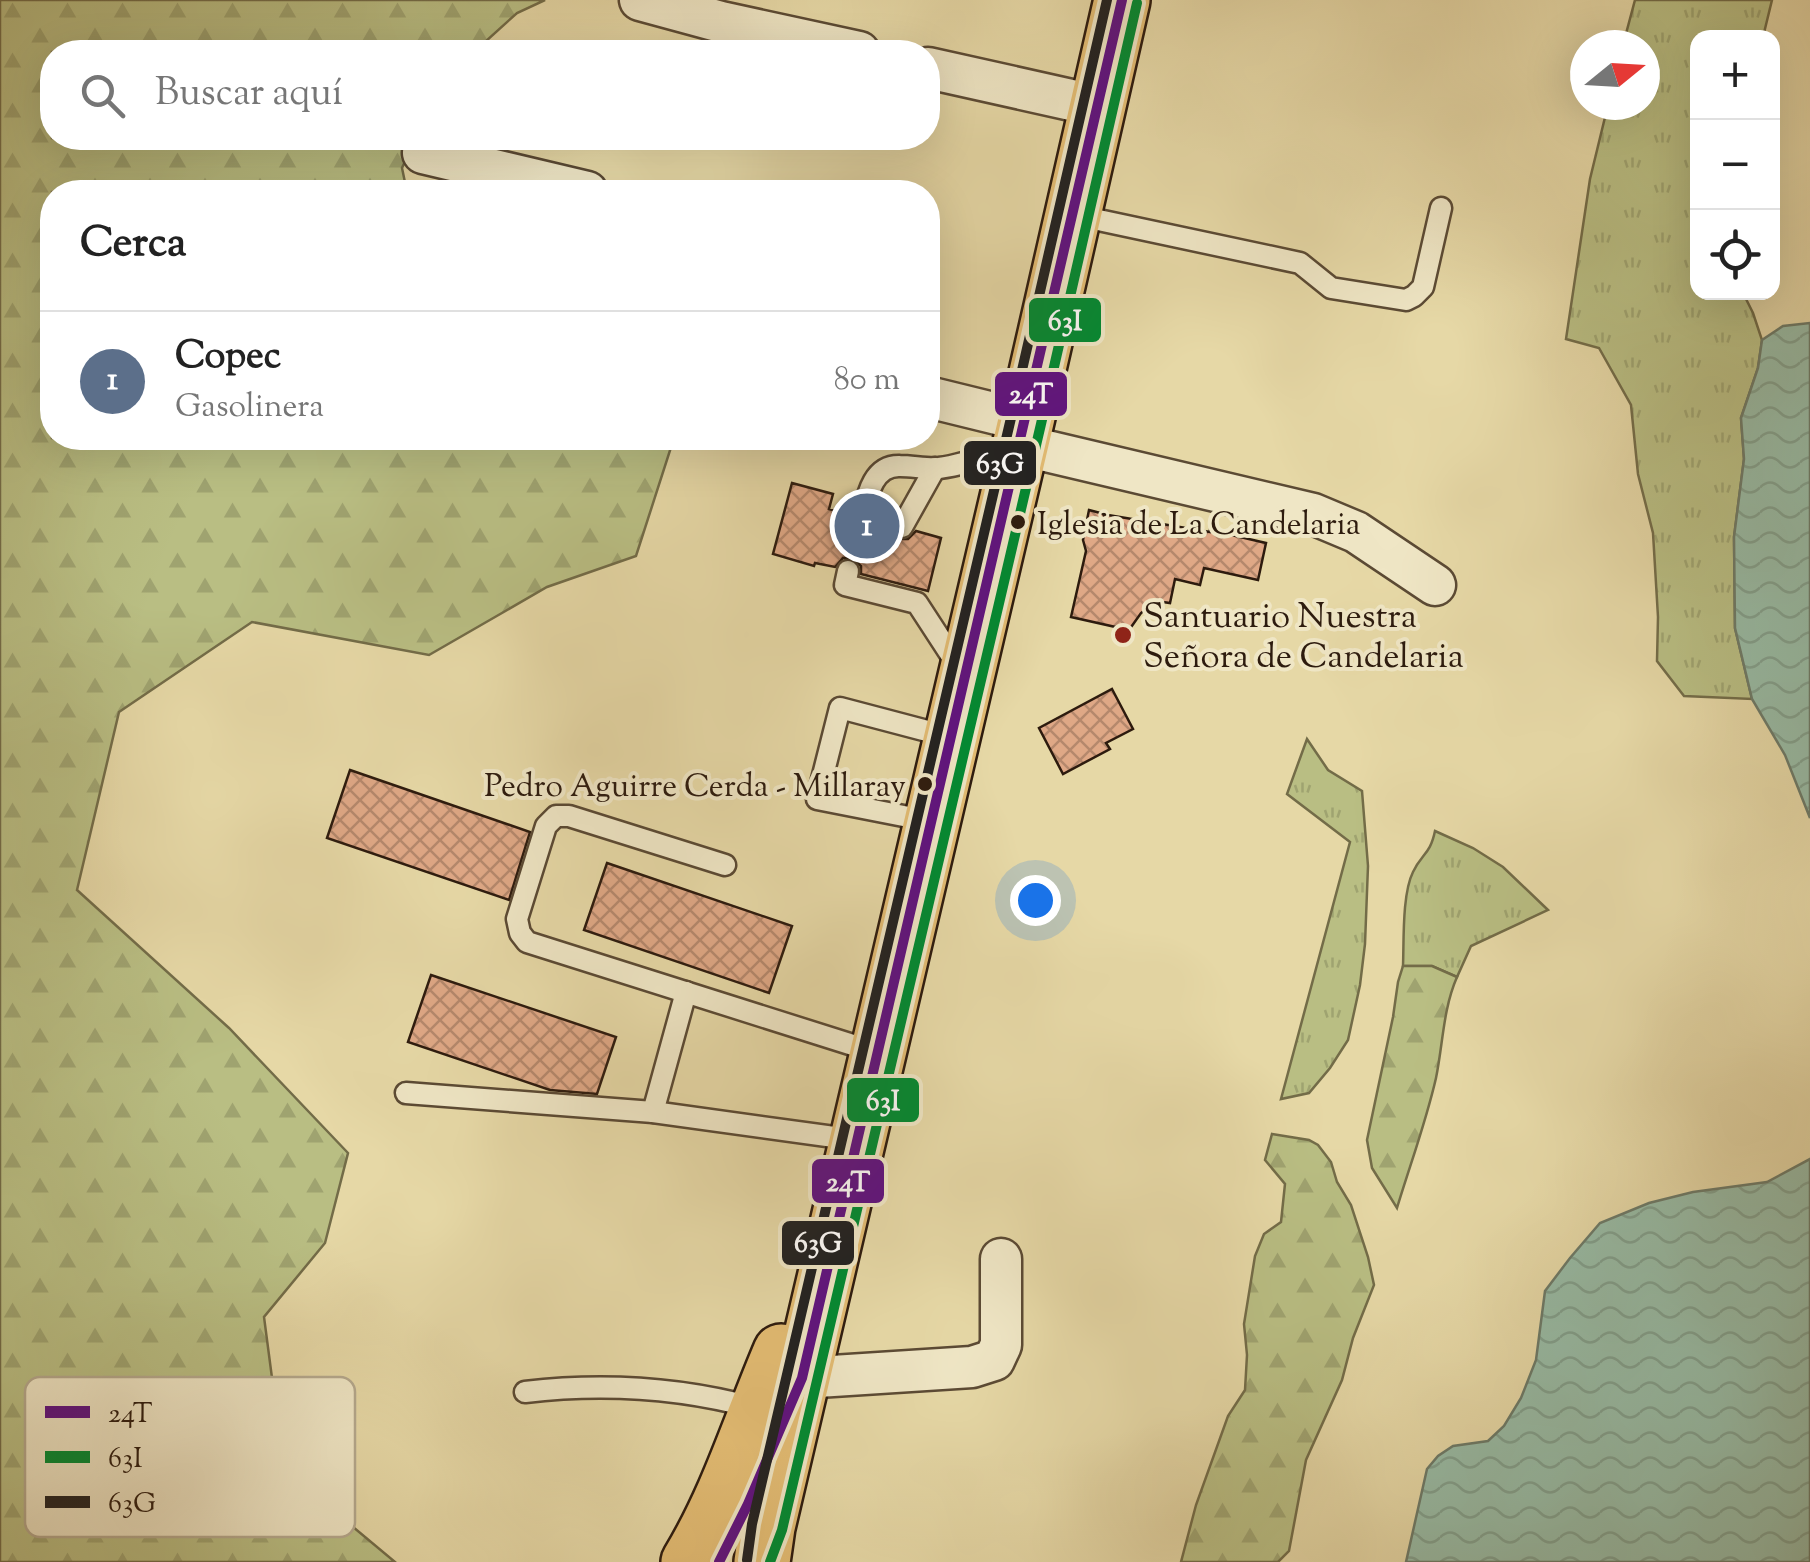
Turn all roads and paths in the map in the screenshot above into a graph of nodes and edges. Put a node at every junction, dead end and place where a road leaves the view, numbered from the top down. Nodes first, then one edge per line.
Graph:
1 (640, 0) edge
2 (1122, 0) edge
3 (804, 40) edge
4 (940, 71) edge
5 (1098, 106) junction
6 (423, 153) dead end
7 (537, 180) edge
8 (1441, 208) dead end
9 (1073, 215) junction
10 (940, 402) edge
11 (1023, 433) junction
12 (935, 468) junction
13 (862, 518) dead end
14 (902, 527) dead end
15 (848, 570) dead end
16 (1435, 585) dead end
17 (966, 678) junction
18 (952, 737) junction
19 (932, 822) junction
20 (725, 864) dead end
21 (686, 992) junction
22 (878, 1053) junction
23 (406, 1093) dead end
24 (653, 1112) junction
25 (858, 1141) junction
26 (838, 1226) junction
27 (1000, 1258) dead end
28 (802, 1378) junction
29 (524, 1392) dead end
30 (757, 1408) junction
31 (761, 1550) edge
32 (689, 1562) edge
33 (719, 1562) edge

1 - 3 street
2 - 5 highway
4 - 5 street
5 - 9 highway
6 - 7 street
8 - 9 lane
9 - 11 highway
10 - 11 street
11 - 12 lane
11 - 16 street
11 - 17 highway
12 - 13 lane
12 - 14 lane
15 - 17 lane
17 - 18 highway
18 - 19 highway
18 - 19 lane
19 - 22 highway
20 - 21 lane
21 - 22 lane
21 - 24 lane
22 - 25 highway
23 - 24 lane
24 - 25 lane
25 - 26 highway
26 - 28 highway
26 - 30 highway
27 - 28 street
28 - 31 highway
28 - 33 highway
29 - 30 lane
30 - 32 highway

